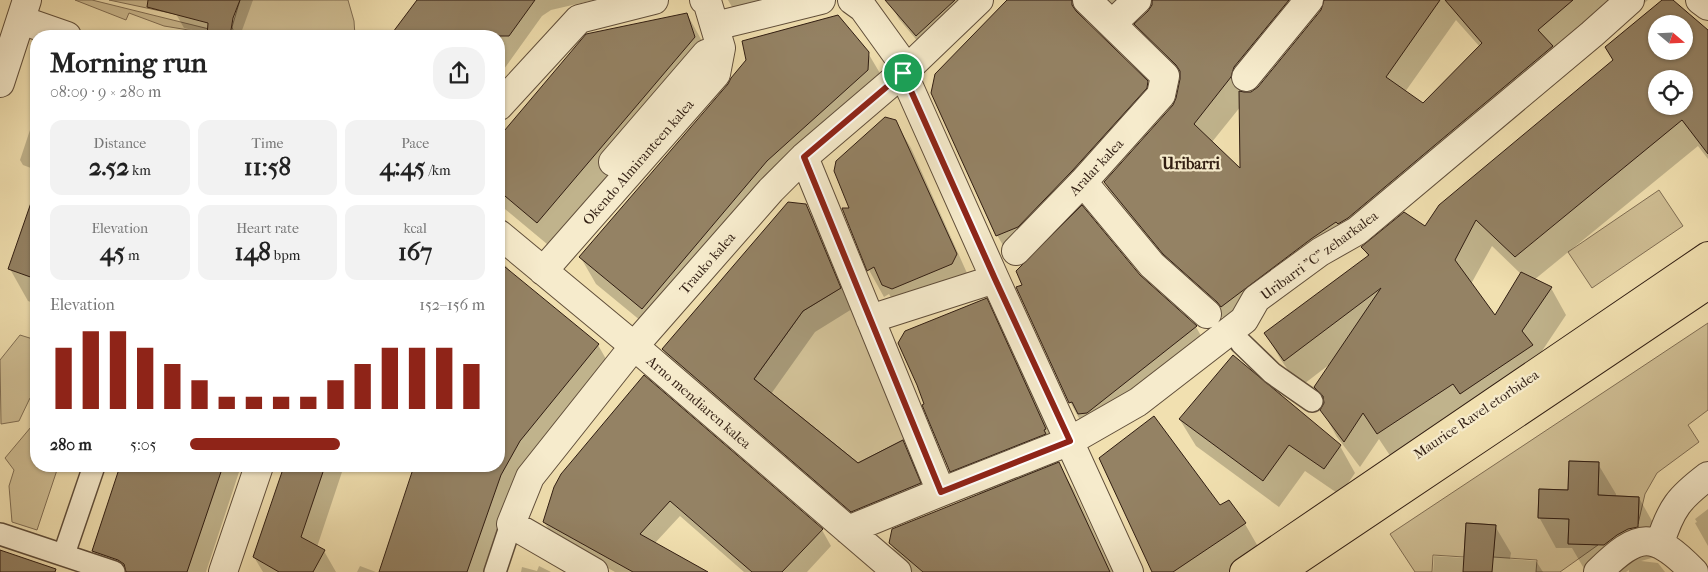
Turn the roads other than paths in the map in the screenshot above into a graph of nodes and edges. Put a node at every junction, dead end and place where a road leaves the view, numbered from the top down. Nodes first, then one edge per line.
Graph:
1 (654, 0) edge
2 (704, 0) edge
3 (821, 0) edge
4 (852, 0) edge
5 (980, 0) edge
6 (1087, 0) edge
7 (1137, 0) edge
8 (1309, 0) edge
9 (1630, 0) edge
10 (1700, 0) edge
11 (1708, 6) edge
12 (16, 11) edge
13 (1112, 24) junction
14 (55, 30) edge
15 (718, 37) junction
16 (905, 71) junction
17 (1246, 77) dead end
18 (0, 84) edge
19 (505, 99) edge
20 (804, 157) junction
21 (1083, 182) junction
22 (505, 239) edge
23 (1016, 251) dead end
24 (1708, 256) edge
25 (536, 265) junction
26 (995, 279) junction
27 (1708, 285) edge
28 (1207, 314) dead end
29 (870, 319) junction
30 (1241, 343) dead end
31 (634, 346) junction
32 (1312, 401) dead end
33 (1070, 441) junction
34 (92, 472) edge
35 (257, 472) edge
36 (1708, 476) edge
37 (941, 492) junction
38 (511, 524) junction
39 (848, 530) junction
40 (0, 534) edge
41 (1660, 543) junction
42 (64, 554) junction
43 (114, 572) edge
44 (223, 572) edge
45 (495, 572) edge
46 (594, 572) edge
47 (897, 572) edge
48 (1129, 572) edge
49 (1244, 572) edge
50 (1280, 572) edge
51 (1598, 572) edge
52 (1694, 572) edge

1 - 19 street
2 - 15 street
3 - 15 street, Okendo Almiranteen kalea
4 - 16 street
5 - 16 street, Trauko kalea
6 - 13 street
7 - 13 street
8 - 17 street
9 - 33 street, Uribarri "C" zeharkalea
10 - 11 street
12 - 14 street
12 - 18 street
13 - 21 street, Aralar kalea
15 - 25 street, Okendo Almiranteen kalea
16 - 20 street, Trauko kalea
16 - 26 street
20 - 29 street
20 - 31 street, Trauko kalea
21 - 23 street, Aralar kalea
21 - 28 street
22 - 25 street, Arno mendiaren kalea
24 - 49 main road, Maurice Ravel etorbidea
25 - 31 street, Arno mendiaren kalea
26 - 29 street
26 - 33 street
27 - 50 main road, Maurice Ravel etorbidea
29 - 37 street
30 - 32 street
31 - 38 street, Trauko kalea
31 - 39 street, Arno mendiaren kalea
33 - 37 street, Uribarri "C" zeharkalea
33 - 48 street
34 - 42 street
35 - 44 street
36 - 41 street
37 - 39 street, Uribarri "C" zeharkalea
38 - 45 street, Trauko kalea
38 - 46 street
39 - 47 street, Arno mendiaren kalea
40 - 42 street
41 - 51 street
41 - 52 street
42 - 43 street

